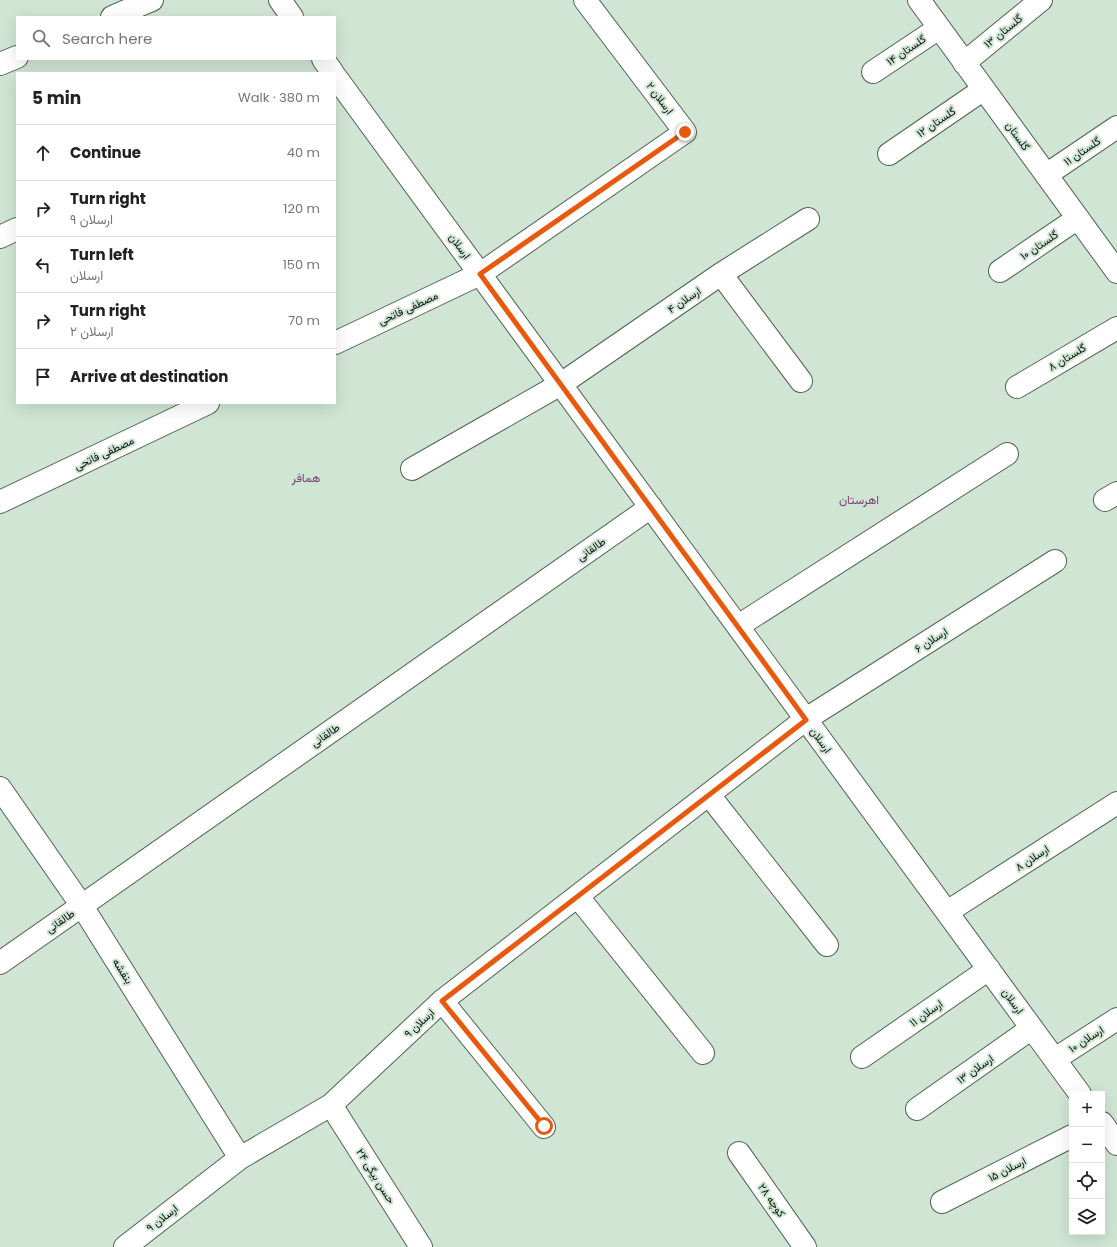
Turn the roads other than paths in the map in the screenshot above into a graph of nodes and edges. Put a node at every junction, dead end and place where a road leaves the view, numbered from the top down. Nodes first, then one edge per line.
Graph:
1 (152, 0) edge
2 (280, 0) edge
3 (585, 0) edge
4 (919, 0) edge
5 (1041, 0) edge
6 (114, 16) edge
7 (291, 16) edge
8 (940, 28) junction
9 (16, 57) edge
10 (324, 60) edge
11 (964, 63) junction
12 (0, 64) edge
13 (332, 72) edge
14 (874, 72) dead end
15 (336, 78) edge
16 (984, 89) junction
17 (1117, 127) edge
18 (889, 154) dead end
19 (1046, 175) junction
20 (1078, 218) junction
21 (808, 219) dead end
22 (16, 229) edge
23 (0, 237) edge
24 (1000, 271) dead end
25 (1117, 272) edge
26 (480, 274) junction
27 (721, 274) junction
28 (1117, 328) edge
29 (336, 343) edge
30 (801, 381) dead end
31 (561, 384) junction
32 (1017, 387) dead end
33 (206, 404) edge
34 (1007, 454) dead end
35 (412, 469) dead end
36 (0, 502) edge
37 (651, 507) junction
38 (1055, 561) dead end
39 (738, 626) junction
40 (806, 720) junction
41 (0, 788) edge
42 (709, 795) junction
43 (1117, 803) edge
44 (578, 896) junction
45 (82, 906) junction
46 (947, 912) junction
47 (827, 945) dead end
48 (2, 959) edge
49 (989, 969) junction
50 (442, 1001) junction
51 (1117, 1019) edge
52 (1032, 1028) junction
53 (703, 1053) dead end
54 (862, 1057) dead end
55 (1055, 1060) junction
56 (1078, 1091) edge
57 (331, 1105) junction
58 (917, 1109) dead end
59 (544, 1126) dead end
60 (1105, 1127) edge
61 (1069, 1138) edge
62 (1117, 1144) edge
63 (739, 1153) dead end
64 (240, 1158) junction
65 (942, 1202) dead end
66 (125, 1247) edge
67 (421, 1247) edge
68 (805, 1247) edge

1 - 6 street
2 - 7 street
3 - 26 street, ارسلان ۲
4 - 8 street, گلستان
5 - 11 street, گلستان ۱۳
8 - 11 street, گلستان
8 - 14 street, گلستان ۱۴
9 - 12 street
10 - 13 street, ارسلان
11 - 16 street, گلستان
15 - 26 street, ارسلان
16 - 18 street, گلستان ۱۲
16 - 19 street, گلستان
17 - 19 street, گلستان ۱۱
19 - 20 street, گلستان
20 - 24 street, گلستان ۱۰
20 - 25 street, گلستان
21 - 27 street, ارسلان ۴
22 - 23 street
26 - 29 street, مصطفی فاتحی
26 - 31 street, ارسلان
27 - 30 street
27 - 31 street, ارسلان ۴
28 - 32 street, گلستان ۸
31 - 35 street, ارسلان ۴
31 - 37 street, ارسلان
33 - 36 street, مصطفی فاتحی
34 - 39 street
37 - 39 street, ارسلان
37 - 45 street, طالقانی
38 - 40 street, ارسلان ۶
39 - 40 street, ارسلان
40 - 42 street, ارسلان ۹
40 - 46 street, ارسلان
41 - 45 street, بنفشه
42 - 44 street, ارسلان ۹
42 - 47 street
43 - 46 street, ارسلان ۸
44 - 50 street, ارسلان ۹
44 - 53 street
45 - 48 street, طالقانی
45 - 64 street, بنفشه
46 - 49 street, ارسلان
49 - 52 street, ارسلان
49 - 54 street, ارسلان ۱۱
50 - 57 street, ارسلان ۹
50 - 59 street
51 - 55 street, ارسلان ۱۰
52 - 55 street, ارسلان
52 - 58 street, ارسلان ۱۳
55 - 56 street, ارسلان
57 - 64 street, ارسلان ۹
57 - 67 street, حسن بیگی ۲۴
60 - 62 street
61 - 65 street, ارسلان ۱۵
63 - 68 street, کوچه ۲۸
64 - 66 street, ارسلان ۹

